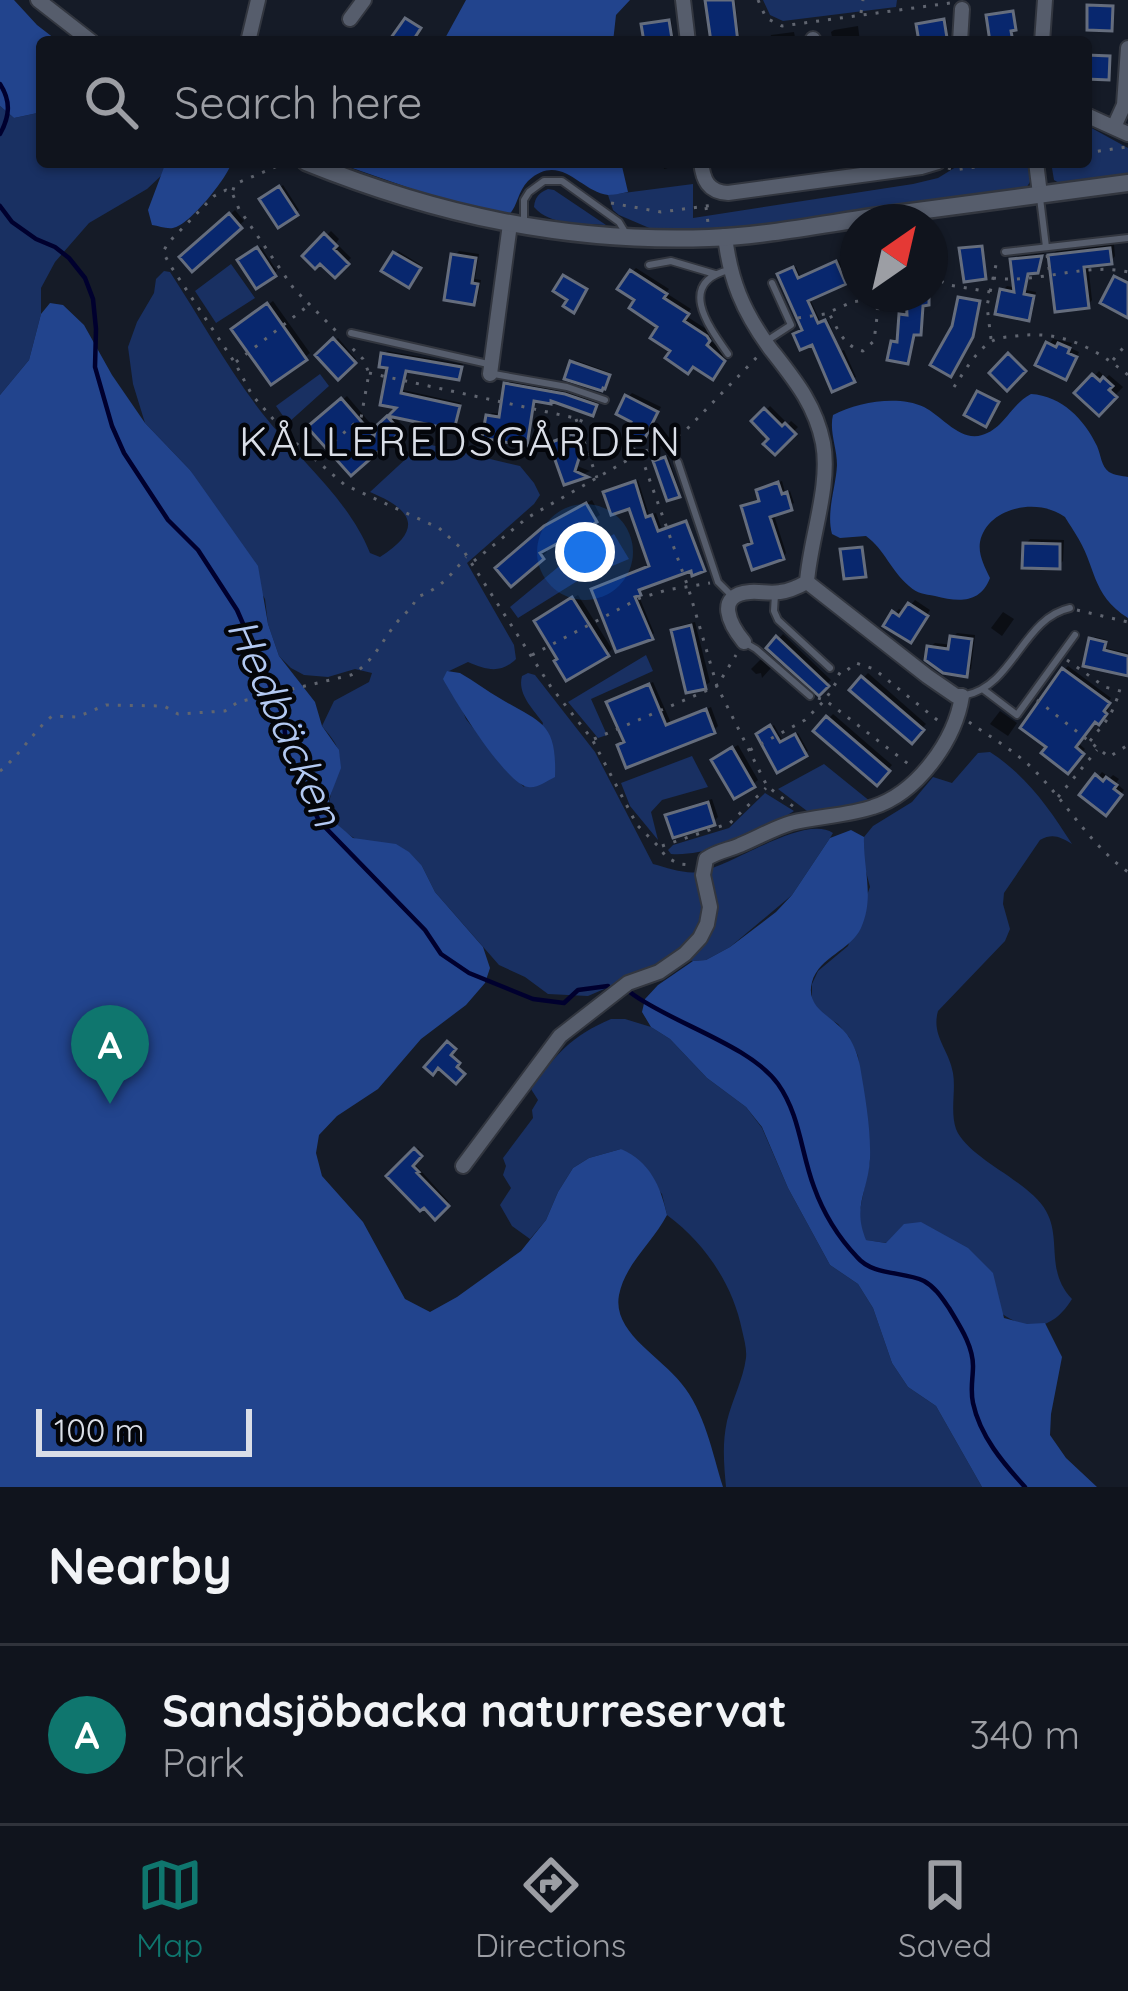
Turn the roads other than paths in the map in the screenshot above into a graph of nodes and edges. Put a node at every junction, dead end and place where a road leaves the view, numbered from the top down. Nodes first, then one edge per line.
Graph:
1 (38, 0) edge
2 (258, 0) edge
3 (364, 0) edge
4 (683, 0) edge
5 (1045, 0) edge
6 (965, 4) edge
7 (350, 19) dead end
8 (84, 36) edge
9 (249, 36) edge
10 (687, 36) edge
11 (961, 36) edge
12 (1042, 36) edge
13 (1128, 48) edge
14 (1092, 119) edge
15 (1121, 131) edge
16 (322, 168) edge
17 (701, 168) edge
18 (828, 168) edge
19 (905, 168) edge
20 (1037, 168) edge
21 (829, 180) junction
22 (1128, 183) edge
23 (1040, 194) junction
24 (517, 225) junction
25 (627, 236) junction
26 (725, 236) junction
27 (1128, 238) edge
28 (1046, 247) junction
29 (1005, 252) road end
30 (649, 265) dead end
31 (722, 272) junction
32 (772, 283) dead end
33 (351, 333) road end
34 (768, 344) junction
35 (728, 354) dead end
36 (491, 369) junction
37 (605, 400) dead end
38 (678, 462) road end
39 (807, 582) junction
40 (775, 593) junction
41 (734, 598) junction
42 (1070, 608) road end
43 (1076, 635) dead end
44 (744, 642) joint
45 (830, 668) road end
46 (984, 690) junction
47 (811, 695) road end
48 (962, 696) junction
49 (463, 1166) dead end

1 - 8 street
2 - 9 street
3 - 7 street
4 - 10 street
5 - 12 street
6 - 11 street
13 - 15 street
14 - 15 street
16 - 24 street
17 - 21 street
18 - 21 street
19 - 21 street
20 - 23 street
22 - 23 street
23 - 26 street
23 - 28 lane
24 - 25 street
24 - 25 lane
24 - 36 street
25 - 26 street
26 - 31 street
27 - 28 lane
28 - 29 lane
30 - 31 lane
31 - 34 street
31 - 35 lane
32 - 34 lane
33 - 36 lane
34 - 39 street
36 - 37 lane
38 - 41 lane
39 - 40 street
39 - 48 street
40 - 41 street
40 - 45 lane
41 - 44 street
42 - 46 lane
43 - 46 lane
44 - 47 lane
46 - 48 lane
48 - 49 street

